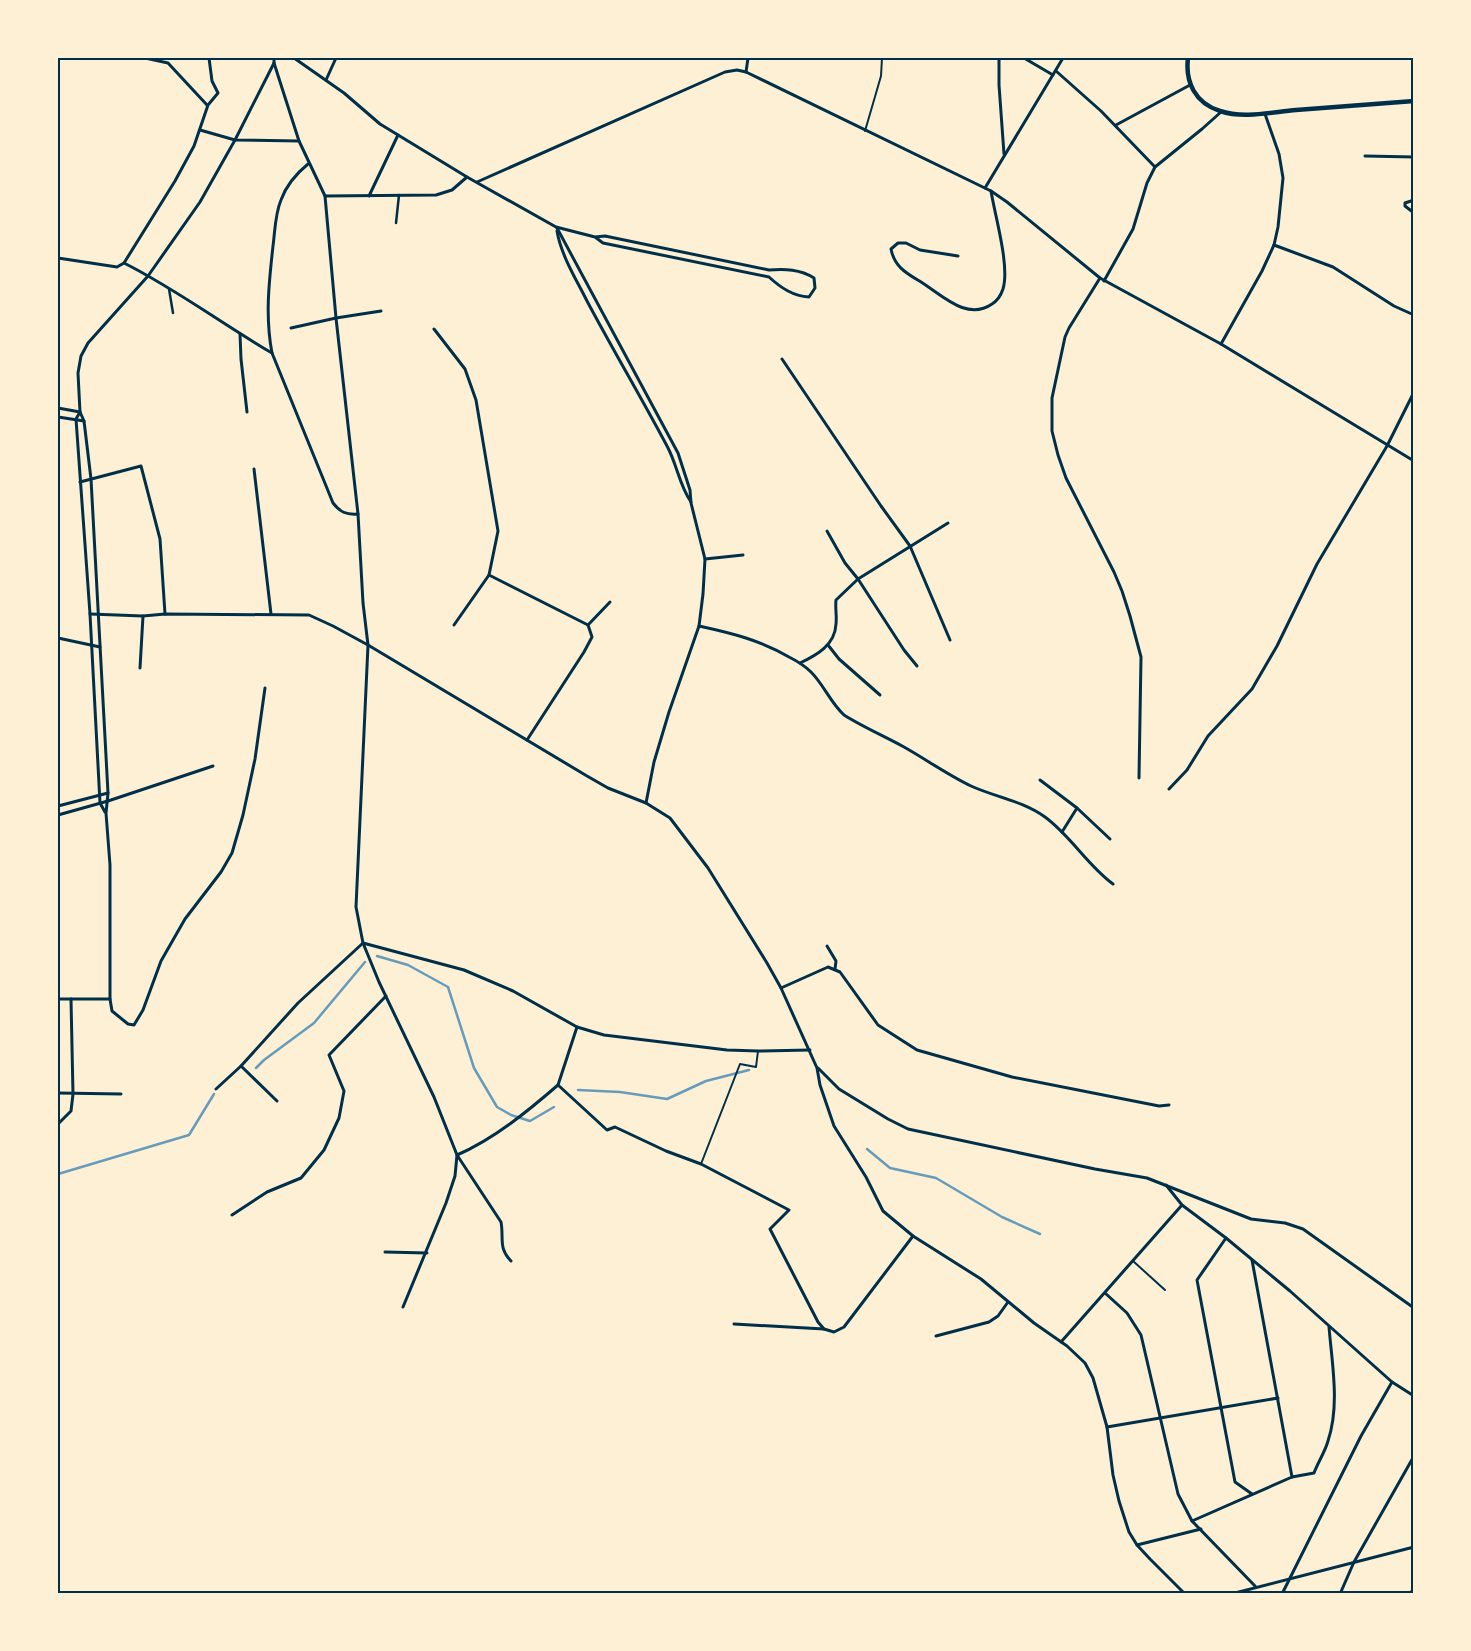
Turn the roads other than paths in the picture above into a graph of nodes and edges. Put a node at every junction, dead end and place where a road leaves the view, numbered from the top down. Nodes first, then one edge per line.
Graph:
1 (145, 58) edge
2 (209, 58) edge
3 (274, 58) edge
4 (294, 58) edge
5 (336, 58) edge
6 (748, 58) edge
7 (882, 58) edge
8 (999, 58) edge
9 (1024, 58) edge
10 (1063, 58) edge
11 (1188, 58) edge
12 (274, 63) junction
13 (1056, 71) junction
14 (746, 72) junction
15 (1053, 75) junction
16 (326, 80) junction
17 (1190, 85) junction
18 (1414, 101) edge
19 (208, 105) junction
20 (1221, 112) junction
21 (1265, 114) junction
22 (1116, 125) junction
23 (200, 130) junction
24 (865, 131) junction
25 (398, 135) junction
26 (234, 140) junction
27 (299, 141) junction
28 (1004, 155) junction
29 (1365, 156) dead end
30 (1414, 157) edge
31 (308, 164) junction
32 (1155, 167) junction
33 (467, 176) junction
34 (477, 182) junction
35 (985, 188) junction
36 (991, 191) junction
37 (325, 196) junction
38 (369, 196) junction
39 (399, 196) junction
40 (1414, 200) edge
41 (1414, 213) edge
42 (396, 223) dead end
43 (556, 227) junction
44 (595, 237) junction
45 (1274, 245) junction
46 (958, 256) dead end
47 (58, 258) edge
48 (124, 263) junction
49 (769, 270) junction
50 (148, 276) junction
51 (769, 277) junction
52 (1102, 280) junction
53 (169, 288) junction
54 (381, 311) dead end
55 (174, 313) dead end
56 (1414, 315) edge
57 (336, 318) junction
58 (291, 328) dead end
59 (434, 329) dead end
60 (613, 332) junction
61 (240, 334) junction
62 (606, 336) junction
63 (1221, 344) junction
64 (272, 353) junction
65 (782, 359) dead end
66 (1414, 392) edge
67 (646, 394) junction
68 (640, 397) junction
69 (58, 408) edge
70 (80, 412) junction
71 (247, 412) dead end
72 (58, 416) edge
73 (76, 420) junction
74 (84, 421) junction
75 (1387, 446) junction
76 (678, 453) junction
77 (672, 456) junction
78 (1414, 461) edge
79 (254, 469) dead end
80 (91, 480) junction
81 (80, 482) junction
82 (691, 503) junction
83 (358, 514) junction
84 (948, 522) dead end
85 (827, 531) dead end
86 (910, 546) junction
87 (743, 555) dead end
88 (705, 559) junction
89 (489, 575) junction
90 (858, 579) junction
91 (610, 602) dead end
92 (90, 614) junction
93 (98, 614) junction
94 (165, 614) junction
95 (271, 614) junction
96 (143, 616) junction
97 (454, 625) dead end
98 (588, 625) junction
99 (699, 626) junction
100 (58, 638) edge
101 (950, 640) dead end
102 (91, 645) junction
103 (368, 645) junction
104 (828, 645) junction
105 (100, 647) junction
106 (800, 663) junction
107 (917, 666) dead end
108 (140, 668) dead end
109 (265, 688) dead end
110 (880, 695) dead end
111 (527, 740) junction
112 (213, 766) dead end
113 (1139, 778) dead end
114 (1040, 780) dead end
115 (1169, 789) dead end
116 (108, 793) junction
117 (100, 795) junction
118 (108, 800) junction
119 (100, 803) junction
120 (646, 803) junction
121 (58, 806) edge
122 (1077, 808) junction
123 (106, 813) junction
124 (58, 815) edge
125 (1062, 832) junction
126 (1110, 839) dead end
127 (1113, 884) dead end
128 (363, 943) junction
129 (827, 946) dead end
130 (835, 969) junction
131 (781, 988) junction
132 (386, 996) junction
133 (58, 999) edge
134 (71, 999) junction
135 (110, 999) junction
136 (577, 1027) junction
137 (810, 1050) junction
138 (758, 1052) junction
139 (241, 1066) junction
140 (817, 1068) junction
141 (558, 1085) junction
142 (216, 1089) dead end
143 (58, 1093) edge
144 (73, 1094) junction
145 (121, 1094) dead end
146 (277, 1101) dead end
147 (1169, 1105) dead end
148 (58, 1124) edge
149 (457, 1155) junction
150 (701, 1164) junction
151 (1166, 1185) junction
152 (1182, 1205) junction
153 (232, 1214) dead end
154 (913, 1236) junction
155 (1226, 1238) junction
156 (385, 1252) dead end
157 (427, 1253) junction
158 (1252, 1260) junction
159 (511, 1261) dead end
160 (1133, 1261) junction
161 (1165, 1290) dead end
162 (1105, 1293) junction
163 (1008, 1302) junction
164 (403, 1307) dead end
165 (1414, 1308) edge
166 (734, 1324) dead end
167 (1330, 1327) junction
168 (824, 1329) junction
169 (936, 1336) dead end
170 (1060, 1342) junction
171 (1392, 1382) junction
172 (1414, 1396) edge
173 (1278, 1398) junction
174 (1220, 1408) junction
175 (1160, 1418) junction
176 (1108, 1427) junction
177 (1414, 1456) edge
178 (1292, 1476) junction
179 (1252, 1494) junction
180 (1192, 1521) junction
181 (1201, 1529) junction
182 (1137, 1545) junction
183 (1414, 1547) edge
184 (1354, 1562) junction
185 (1291, 1577) junction
186 (1255, 1586) junction
187 (1414, 1588) edge
188 (1185, 1594) edge
189 (1230, 1594) edge
190 (1282, 1594) edge
191 (1340, 1594) edge
192 (1410, 1594) edge

1 - 19 street
2 - 19 street
3 - 12 street
4 - 16 street
5 - 16 street
6 - 14 street
7 - 24 lane
8 - 28 street
9 - 15 street
10 - 13 street
11 - 17 street
12 - 26 street
12 - 27 street
13 - 15 street
13 - 22 street
14 - 24 street
14 - 34 street
15 - 28 street
16 - 25 street
17 - 20 street
17 - 22 street
18 - 21 street
19 - 23 street
20 - 21 street
20 - 32 street
21 - 45 street
22 - 32 street
23 - 26 street
23 - 48 street
24 - 35 street
25 - 33 street
25 - 38 street
26 - 27 street
26 - 50 street
27 - 31 street
28 - 35 street
29 - 30 street
31 - 37 street
31 - 64 street
32 - 52 street
33 - 34 street
33 - 39 street
34 - 43 street
35 - 36 street
36 - 46 street
36 - 52 street
37 - 38 street
37 - 57 street
38 - 39 street
39 - 42 street
40 - 41 street
43 - 44 street
43 - 60 street
43 - 62 street
44 - 49 street
44 - 51 street
45 - 56 street
45 - 63 street
47 - 48 street
48 - 50 street
49 - 51 street
49 - 51 street
50 - 53 street
50 - 70 street
52 - 63 street
52 - 113 street
53 - 55 street
53 - 61 street
54 - 57 street
57 - 58 street
57 - 83 street
59 - 89 street
60 - 62 street
60 - 67 street
61 - 64 street
61 - 71 street
62 - 68 street
63 - 75 street
64 - 83 street
65 - 86 street
66 - 75 street
67 - 68 street
67 - 76 street
68 - 77 street
69 - 70 street
70 - 73 street
70 - 74 street
72 - 73 street
73 - 74 street
73 - 81 street
74 - 80 street
75 - 78 street
75 - 115 street
76 - 77 street
76 - 82 street
77 - 82 street
79 - 95 street
80 - 81 street
80 - 93 street
80 - 94 street
81 - 92 street
82 - 88 street
83 - 103 street
84 - 86 street
85 - 90 street
86 - 90 street
86 - 101 street
87 - 88 street
88 - 99 street
89 - 97 street
89 - 98 street
90 - 104 street
90 - 107 street
91 - 98 street
92 - 93 street
92 - 102 street
93 - 96 street
93 - 105 street
94 - 95 street
94 - 96 street
95 - 103 street
96 - 108 street
98 - 111 street
99 - 106 street
99 - 120 street
100 - 102 street
102 - 105 street
102 - 117 street
103 - 111 street
103 - 128 street
104 - 106 street
104 - 110 street
105 - 116 street
106 - 125 street
109 - 135 street
111 - 120 street
112 - 118 street
114 - 122 street
116 - 117 street
116 - 118 street
117 - 119 street
117 - 121 street
118 - 119 street
118 - 123 street
119 - 123 street
119 - 124 street
120 - 131 street
122 - 125 street
122 - 126 street
123 - 135 street
125 - 127 street
128 - 132 street
128 - 136 street
128 - 139 street
129 - 130 street
130 - 131 street
130 - 147 street
131 - 137 street
132 - 149 street
132 - 153 street
133 - 134 street
134 - 135 street
134 - 144 street
136 - 138 street
136 - 141 street
137 - 138 street
137 - 140 street
138 - 150 lane
139 - 142 street
139 - 146 street
140 - 151 street
140 - 154 street
141 - 149 street
141 - 150 street
143 - 144 street
144 - 145 street
144 - 148 street
149 - 157 street
149 - 159 street
150 - 168 street
151 - 152 street
151 - 165 street
152 - 155 street
152 - 160 street
154 - 163 street
154 - 168 street
155 - 158 street
155 - 174 street
156 - 157 street
157 - 164 street
158 - 167 street
158 - 173 street
160 - 161 lane
160 - 162 street
162 - 170 street
162 - 175 street
163 - 169 street
163 - 170 street
166 - 168 street
167 - 171 street
167 - 178 street
170 - 176 street
171 - 172 street
171 - 185 street
173 - 174 street
173 - 178 street
174 - 175 street
174 - 179 street
175 - 176 street
175 - 180 street
176 - 182 street
177 - 184 street
178 - 179 street
179 - 180 street
180 - 181 street
181 - 182 street
181 - 186 street
182 - 188 street
183 - 184 street
184 - 185 street
184 - 191 street
185 - 186 street
185 - 190 street
186 - 189 street
187 - 192 street

